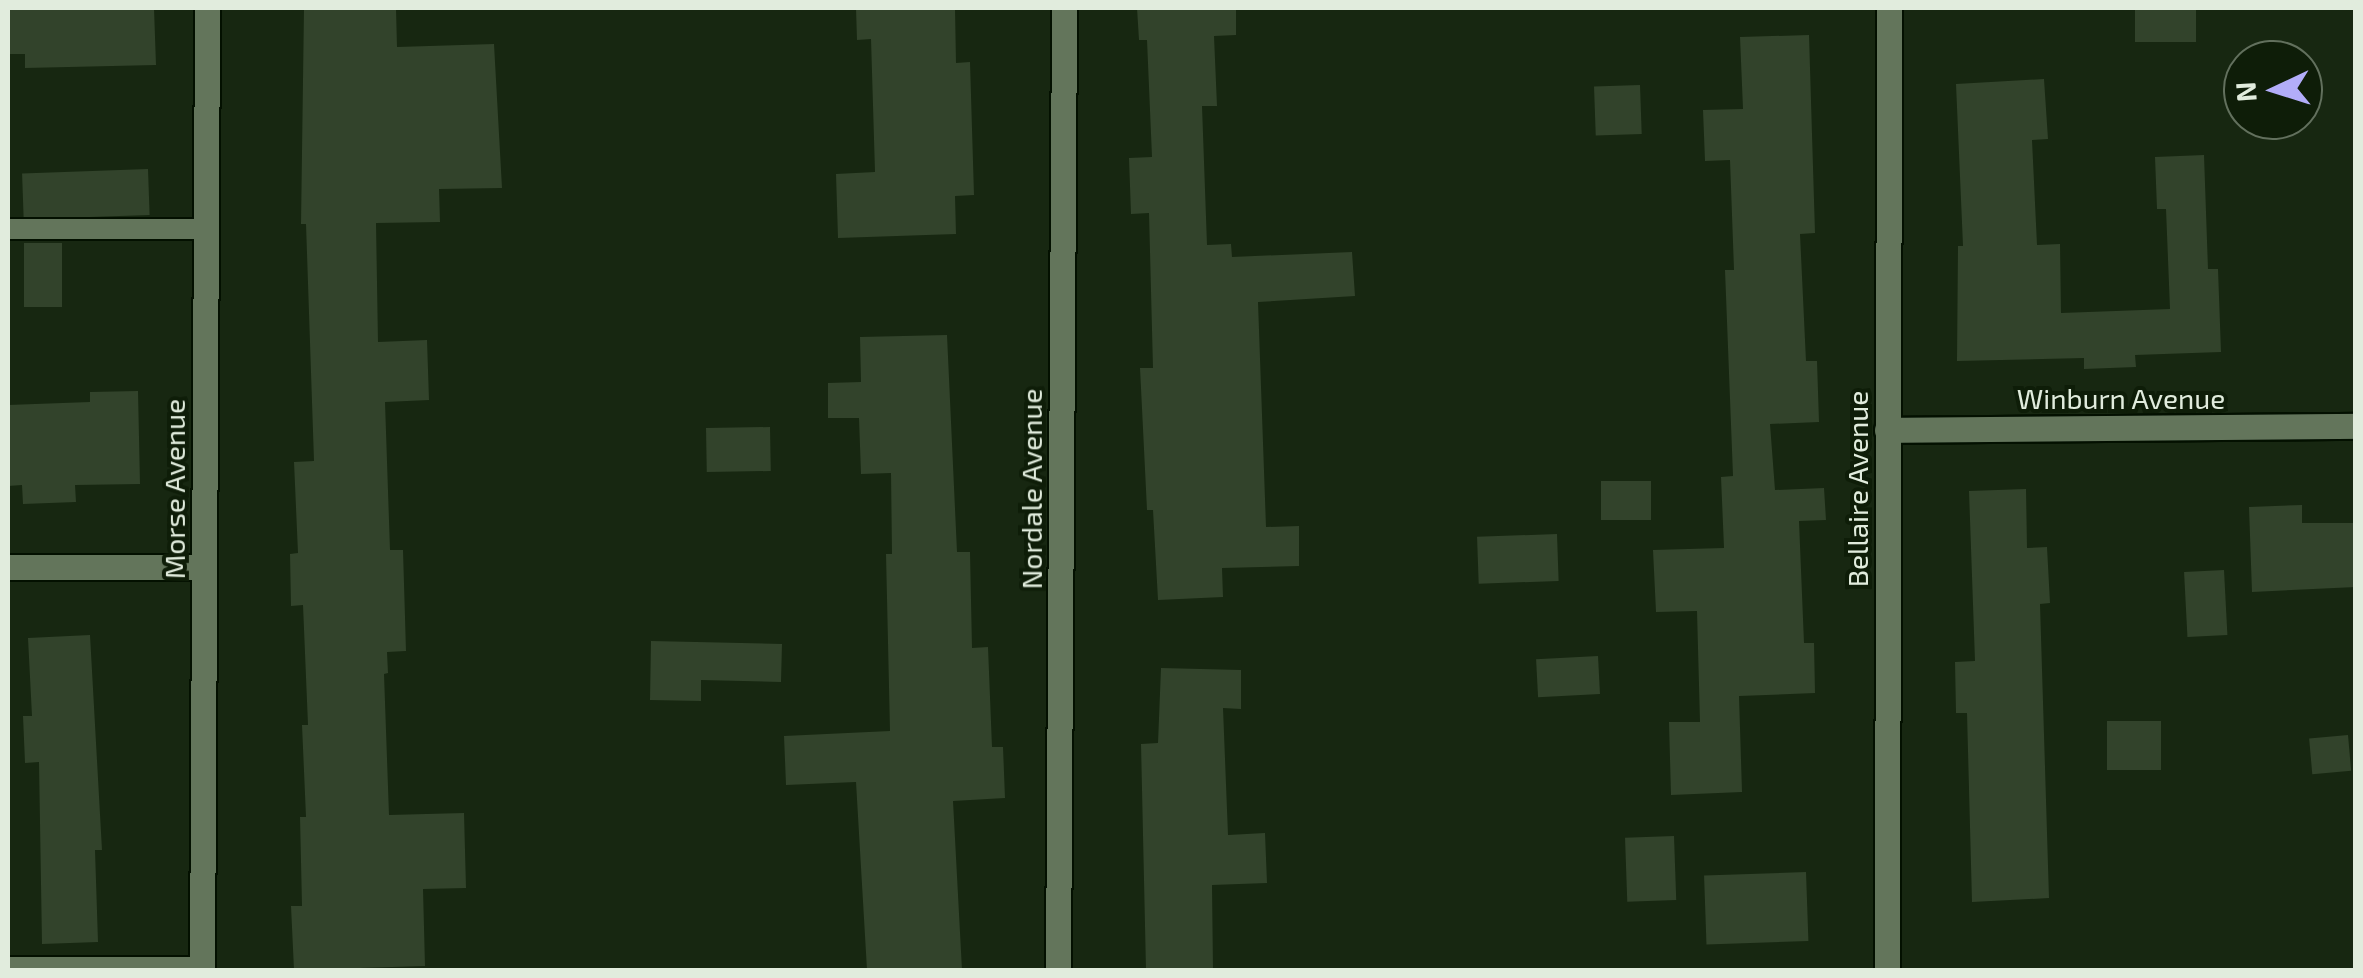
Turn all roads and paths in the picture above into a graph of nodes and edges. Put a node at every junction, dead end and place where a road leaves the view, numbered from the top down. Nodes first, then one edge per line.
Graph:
1 (207, 8) edge
2 (1064, 8) edge
3 (1889, 8) edge
4 (206, 228) junction
5 (8, 229) edge
6 (2356, 426) edge
7 (1887, 430) junction
8 (8, 567) edge
9 (204, 567) junction
10 (8, 968) edge
11 (202, 968) edge
12 (1058, 970) edge
13 (1887, 970) edge

1 - 4 street, Morse Avenue
2 - 12 street, Nordale Avenue
3 - 7 street, Bellaire Avenue
4 - 5 lane
4 - 9 street, Morse Avenue
6 - 7 street, Winburn Avenue
7 - 13 street, Bellaire Avenue
8 - 9 street
9 - 11 street, Morse Avenue
10 - 11 lane

